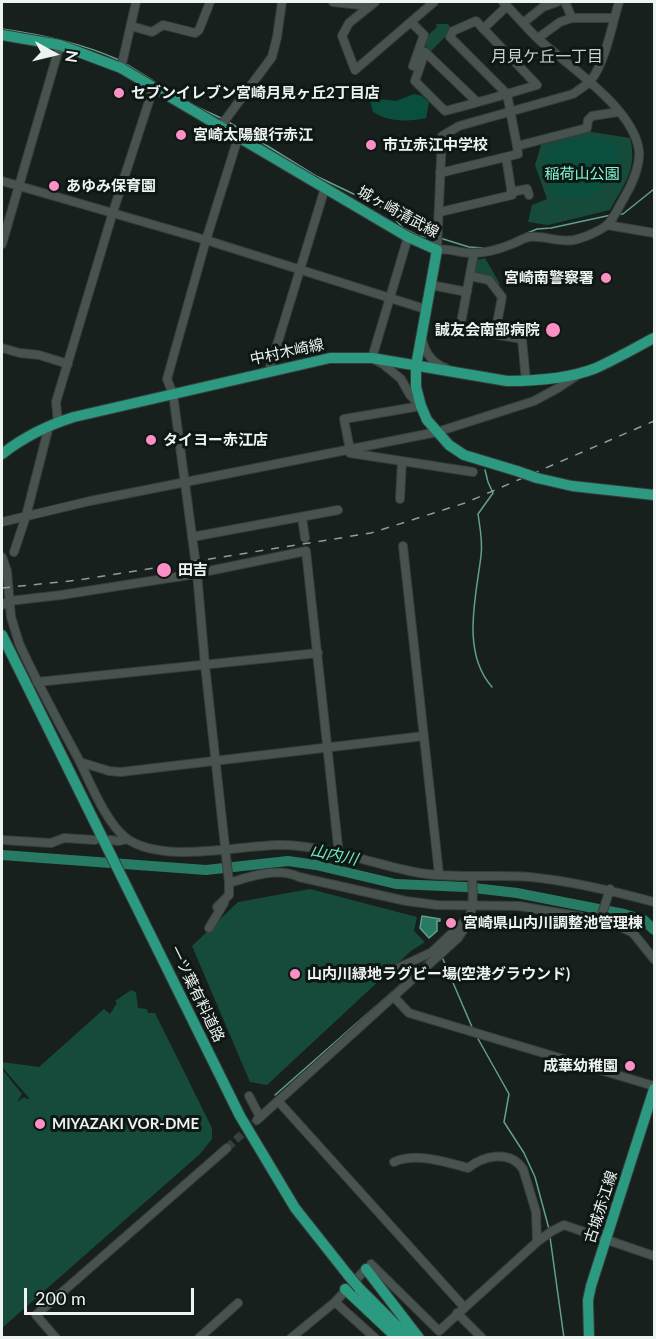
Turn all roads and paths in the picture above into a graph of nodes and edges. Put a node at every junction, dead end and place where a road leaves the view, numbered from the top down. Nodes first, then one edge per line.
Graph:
1 (136, 2) edge
2 (210, 2) edge
3 (282, 2) edge
4 (333, 2) edge
5 (434, 2) edge
6 (557, 2) edge
7 (565, 2) edge
8 (619, 2) edge
9 (373, 3) edge
10 (505, 4) edge
11 (572, 18) junction
12 (614, 18) junction
13 (411, 22) junction
14 (523, 23) junction
15 (131, 26) junction
16 (483, 29) junction
17 (2, 35) edge
18 (538, 38) junction
19 (60, 45) junction
20 (122, 64) junction
21 (413, 66) dead end
22 (590, 81) junction
23 (153, 89) junction
24 (507, 94) junction
25 (477, 102) junction
26 (510, 112) junction
27 (618, 112) junction
28 (224, 123) junction
29 (238, 138) junction
30 (517, 146) junction
31 (506, 157) junction
32 (440, 173) junction
33 (2, 181) edge
34 (18, 186) junction
35 (325, 188) junction
36 (511, 192) junction
37 (529, 195) dead end
38 (113, 212) junction
39 (440, 212) junction
40 (607, 225) junction
41 (654, 232) edge
42 (408, 237) junction
43 (206, 240) junction
44 (438, 242) junction
45 (2, 244) edge
46 (474, 253) junction
47 (300, 269) junction
48 (470, 276) junction
49 (430, 285) junction
50 (467, 292) junction
51 (389, 298) junction
52 (426, 309) junction
53 (421, 332) junction
54 (495, 334) junction
55 (654, 338) edge
56 (2, 348) edge
57 (372, 358) junction
58 (68, 364) junction
59 (416, 366) junction
60 (269, 371) junction
61 (582, 372) junction
62 (461, 374) junction
63 (526, 381) junction
64 (173, 394) junction
65 (421, 406) junction
66 (53, 424) junction
67 (437, 432) junction
68 (347, 451) junction
69 (2, 454) edge
70 (402, 461) junction
71 (473, 472) dead end
72 (184, 483) junction
73 (652, 494) edge
74 (400, 499) dead end
75 (338, 510) dead end
76 (26, 516) junction
77 (302, 517) junction
78 (2, 522) edge
79 (192, 537) junction
80 (304, 538) dead end
81 (403, 546) dead end
82 (14, 552) dead end
83 (2, 557) edge
84 (197, 573) junction
85 (5, 603) edge
86 (2, 635) edge
87 (318, 653) junction
88 (205, 665) junction
89 (37, 682) junction
90 (424, 736) junction
91 (329, 748) junction
92 (216, 761) junction
93 (80, 762) junction
94 (127, 839) junction
95 (2, 840) edge
96 (95, 840) dead end
97 (108, 844) junction
98 (225, 854) junction
99 (339, 855) junction
100 (439, 874) junction
101 (472, 878) junction
102 (229, 880) junction
103 (610, 889) junction
104 (230, 896) junction
105 (654, 902) edge
106 (473, 904) junction
107 (217, 907) dead end
108 (600, 920) junction
109 (467, 924) junction
110 (208, 928) dead end
111 (654, 959) edge
112 (384, 975) dead end
113 (394, 996) junction
114 (654, 1087) edge
115 (249, 1096) dead end
116 (278, 1101) junction
117 (227, 1148) tunnel mouth
118 (394, 1162) dead end
119 (607, 1241) junction
120 (537, 1242) junction
121 (654, 1256) edge
122 (368, 1266) junction
123 (345, 1289) junction
124 (335, 1302) junction
125 (238, 1303) dead end
126 (461, 1310) junction
127 (56, 1338) edge
128 (199, 1338) edge
129 (291, 1338) edge
130 (375, 1338) edge
131 (397, 1338) edge
132 (409, 1338) edge
133 (418, 1338) edge
134 (482, 1338) edge
135 (589, 1338) edge

1 - 15 street
2 - 15 street
3 - 28 street
4 - 9 street
5 - 13 street
6 - 14 street
7 - 11 street
8 - 12 street
9 - 13 street
10 - 14 street
10 - 16 street
11 - 12 street
11 - 18 street
12 - 22 street
13 - 21 street
14 - 18 street
15 - 20 street
16 - 24 street
16 - 24 street
17 - 19 main road, 城ヶ崎清武線
18 - 22 street
19 - 20 main road, 城ヶ崎清武線
19 - 34 street
20 - 23 main road, 城ヶ崎清武線
22 - 26 street
22 - 27 street
23 - 28 main road, 城ヶ崎清武線
23 - 38 street
24 - 25 street
24 - 26 street
25 - 25 street
26 - 30 street
26 - 32 street
27 - 30 street
27 - 40 street
28 - 29 main road, 城ヶ崎清武線
29 - 35 main road, 城ヶ崎清武線
29 - 43 street
30 - 31 street
31 - 32 street
31 - 36 street
32 - 39 street
33 - 34 street
34 - 38 street
34 - 45 street
35 - 42 main road, 城ヶ崎清武線
35 - 47 street
36 - 37 street
36 - 39 street
38 - 43 street
38 - 58 street
39 - 44 street
40 - 41 street
40 - 46 street
42 - 44 main road, 城ヶ崎清武線
42 - 51 street
43 - 47 street
43 - 64 street
44 - 46 street
44 - 49 main road, 城ヶ崎清武線
46 - 48 street
47 - 51 street
47 - 60 street
48 - 50 street
48 - 54 street
49 - 50 street
49 - 52 main road, 城ヶ崎清武線
50 - 54 street
51 - 52 street
51 - 57 street
52 - 53 main road, 城ヶ崎清武線
53 - 59 main road, 城ヶ崎清武線
53 - 62 street
54 - 63 street
55 - 61 main road, 中村木崎線
56 - 58 street
57 - 59 main road, 中村木崎線
57 - 60 main road, 中村木崎線
57 - 65 street
58 - 66 street
59 - 62 main road, 中村木崎線
59 - 65 main road, 城ヶ崎清武線
60 - 64 main road, 中村木崎線
61 - 63 main road, 中村木崎線
61 - 67 street
62 - 63 main road, 中村木崎線
64 - 66 main road, 中村木崎線
64 - 72 street
65 - 67 main road, 城ヶ崎清武線
65 - 68 street
66 - 69 main road, 中村木崎線
66 - 76 street
67 - 68 street
67 - 73 main road, 城ヶ崎清武線, bridge
68 - 70 street
68 - 72 street
70 - 71 street
70 - 74 street
72 - 76 street
72 - 79 street
75 - 77 street
76 - 78 street
76 - 82 street
77 - 79 street
77 - 80 street
79 - 84 street
81 - 90 street
83 - 85 street
84 - 85 street
84 - 87 street
84 - 88 street
85 - 89 street
86 - 97 main road, 一ツ葉有料道路
87 - 88 street
87 - 91 street
88 - 89 street
88 - 92 street
89 - 93 street
90 - 91 street
90 - 100 street
91 - 92 street
91 - 99 street
92 - 93 street
92 - 98 street
93 - 94 street
94 - 97 street
94 - 98 street
95 - 96 street
97 - 132 main road, 一ツ葉有料道路, bridge
98 - 99 street
98 - 102 street
99 - 100 street
100 - 101 street
101 - 103 street
101 - 106 street
102 - 104 street
102 - 106 street
103 - 105 street
103 - 108 street
104 - 107 street
104 - 110 street
106 - 108 street
106 - 109 street
108 - 111 street
109 - 112 street
109 - 113 street
113 - 114 street
113 - 116 street
114 - 119 main road, 古城赤江線
115 - 116 street
116 - 126 street
117 - 127 street
118 - 120 street
119 - 120 street
119 - 121 street
119 - 135 main road, 古城赤江線
120 - 126 street
122 - 123 street
122 - 126 street
122 - 133 main road
123 - 124 street
123 - 131 main road
124 - 129 street
124 - 130 street
125 - 128 street
126 - 134 street

